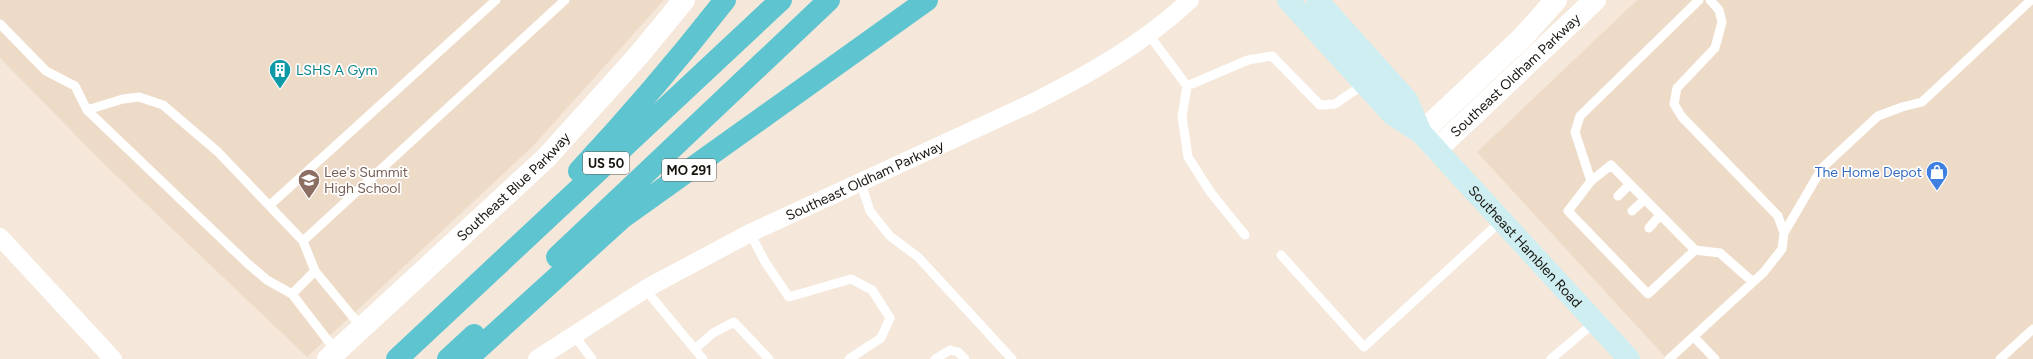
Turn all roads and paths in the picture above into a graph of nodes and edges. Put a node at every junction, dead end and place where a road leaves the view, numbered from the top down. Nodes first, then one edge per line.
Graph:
1 (496, 0) edge
2 (684, 0) edge
3 (725, 0) edge
4 (780, 0) edge
5 (829, 0) edge
6 (927, 0) edge
7 (1190, 0) edge
8 (1288, 0) edge
9 (1318, 0) edge
10 (1556, 0) edge
11 (1595, 0) edge
12 (1699, 0) edge
13 (1710, 0) edge
14 (2031, 0) edge
15 (563, 1) edge
16 (0, 24) edge
17 (1149, 35) junction
18 (1364, 84) junction
19 (1187, 86) junction
20 (87, 110) junction
21 (1421, 133) junction
22 (1436, 150) junction
23 (860, 181) junction
24 (1592, 181) junction
25 (1630, 184) junction
26 (1618, 196) dead end
27 (1645, 199) junction
28 (270, 205) junction
29 (1632, 211) dead end
30 (1660, 215) junction
31 (1501, 221) junction
32 (1591, 222) dead end
33 (1584, 228) junction
34 (1649, 228) dead end
35 (1784, 232) junction
36 (750, 233) junction
37 (1245, 235) dead end
38 (0, 237) edge
39 (303, 241) junction
40 (1695, 250) junction
41 (1281, 255) dead end
42 (315, 271) junction
43 (1753, 282) junction
44 (645, 289) junction
45 (292, 294) junction
46 (1595, 322) junction
47 (432, 326) junction
48 (362, 328) junction
49 (2033, 329) edge
50 (573, 334) junction
51 (1694, 337) junction
52 (695, 349) junction
53 (332, 355) edge
54 (113, 359) edge
55 (397, 359) edge
56 (448, 359) edge
57 (467, 359) edge
58 (537, 359) edge
59 (592, 359) edge
60 (703, 359) edge
61 (768, 359) edge
62 (849, 359) edge
63 (935, 359) edge
64 (965, 359) edge
65 (1012, 359) edge
66 (1551, 359) edge
67 (1629, 359) edge
68 (1669, 359) edge
69 (1715, 359) edge
70 (2000, 359) edge

1 - 28 lane
2 - 48 street, Southeast Blue Parkway
3 - 47 highway
4 - 47 highway, US 50
5 - 56 highway, US 50
6 - 57 highway, MO 291
7 - 17 street, Southeast Oldham Parkway
8 - 18 main road, Southeast Hamblen Road
9 - 21 main road, Southeast Hamblen Road
10 - 21 street, Southeast Oldham Parkway
11 - 22 street, Southeast Oldham Parkway
12 - 24 lane
13 - 35 lane
14 - 35 lane
15 - 39 lane
16 - 20 lane
17 - 19 lane
17 - 23 street, Southeast Oldham Parkway
18 - 19 lane
18 - 21 main road, Southeast Hamblen Road
19 - 37 lane
20 - 28 lane
20 - 45 lane
21 - 22 main road, Southeast Hamblen Road
22 - 31 main road, Southeast Hamblen Road
23 - 36 street, Southeast Oldham Parkway
23 - 65 lane
24 - 25 lane
24 - 33 lane
25 - 26 lane
25 - 27 lane
27 - 29 lane
27 - 30 lane
28 - 39 lane
30 - 34 lane
30 - 40 lane
31 - 41 lane
31 - 46 main road, Southeast Hamblen Road
32 - 33 lane
33 - 40 lane
35 - 43 lane
36 - 44 street, Southeast Oldham Parkway
36 - 62 lane
38 - 54 street
39 - 42 lane
40 - 43 lane
42 - 45 lane
42 - 48 lane
43 - 51 lane
44 - 50 street, Southeast Oldham Parkway
44 - 52 lane
45 - 53 lane
46 - 66 lane
46 - 67 main road, Southeast Hamblen Road
47 - 55 highway, US 50
48 - 53 street, Southeast Blue Parkway
49 - 70 lane
50 - 58 street, Southeast Oldham Parkway
50 - 59 lane
51 - 68 lane
51 - 69 lane
52 - 60 lane
52 - 61 lane
63 - 64 lane

